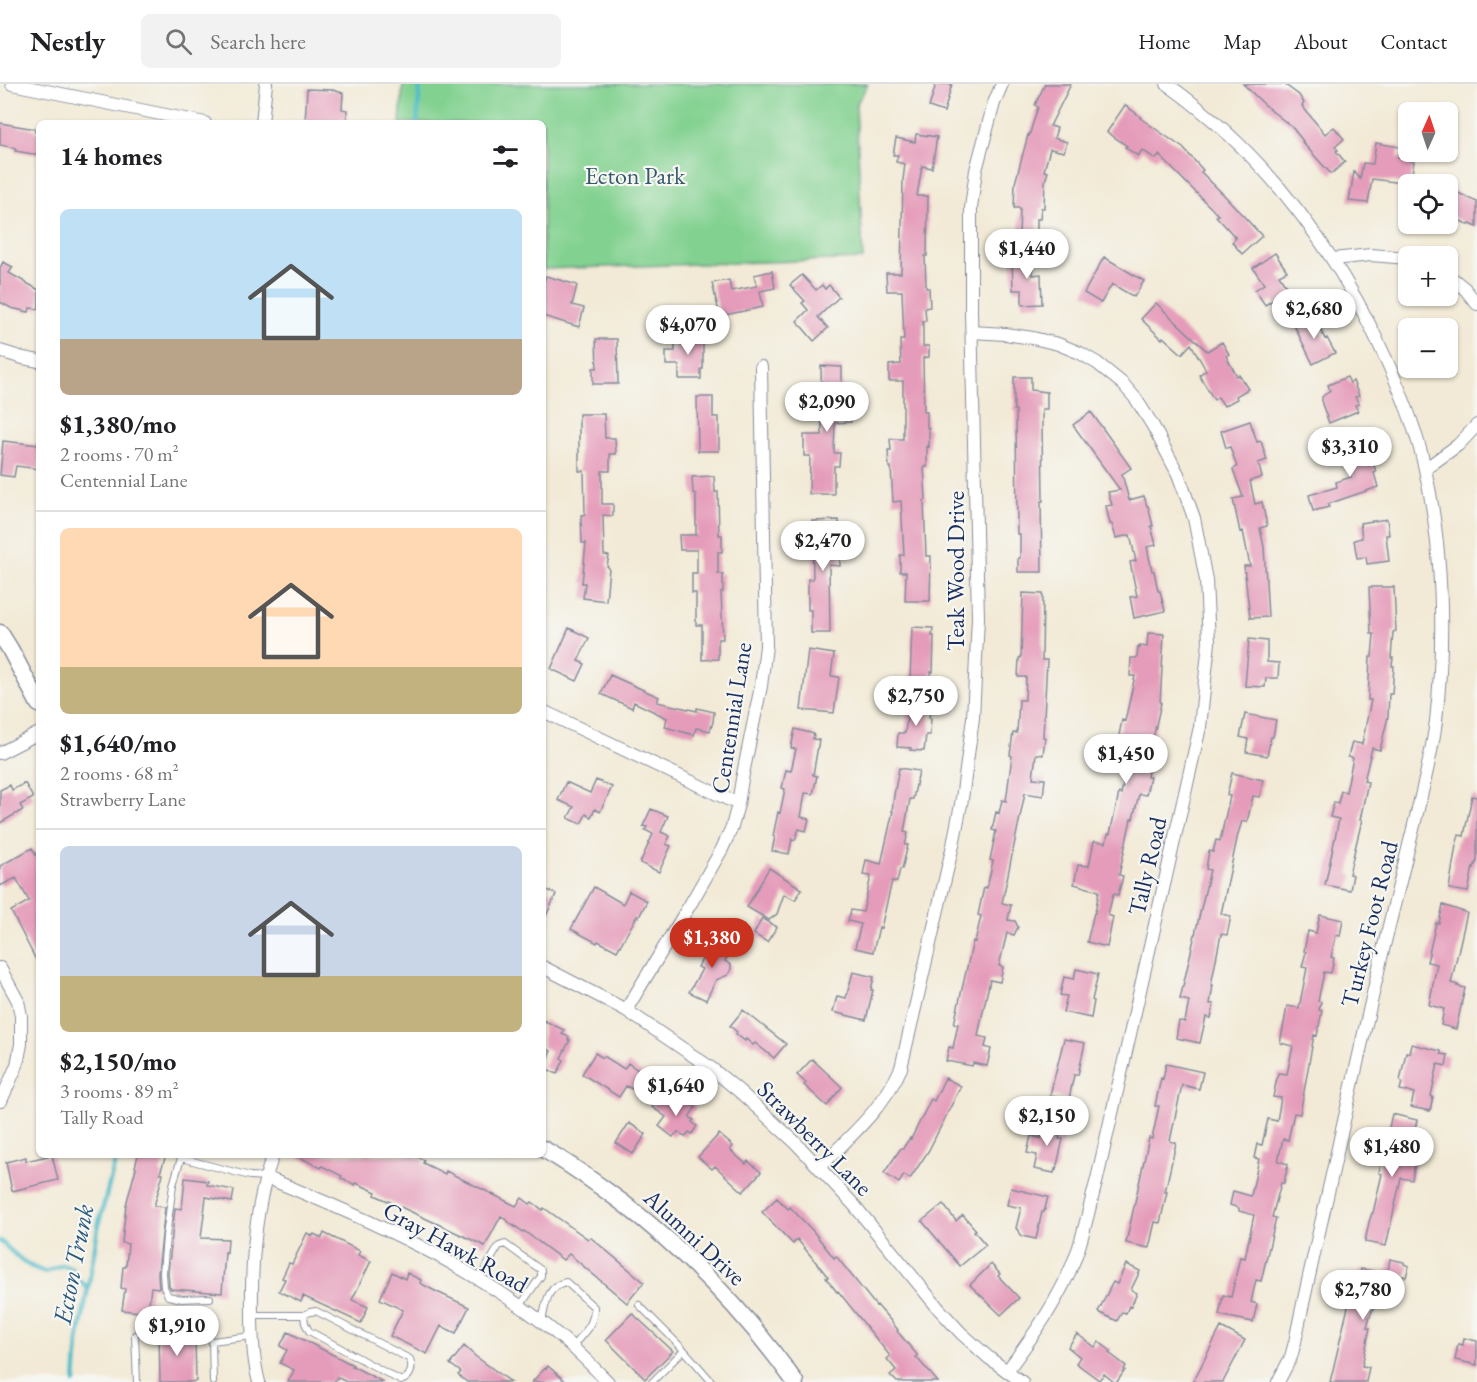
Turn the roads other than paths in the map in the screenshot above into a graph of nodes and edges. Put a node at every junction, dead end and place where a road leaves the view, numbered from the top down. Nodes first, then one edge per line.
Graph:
1 (12, 84) edge
2 (266, 84) edge
3 (1002, 84) edge
4 (1167, 84) edge
5 (190, 120) edge
6 (262, 120) edge
7 (1398, 257) edge
8 (1333, 260) junction
9 (1458, 283) edge
10 (1477, 304) edge
11 (972, 332) junction
12 (0, 351) edge
13 (36, 360) edge
14 (760, 368) dead end
15 (1477, 425) edge
16 (1425, 469) junction
17 (0, 633) edge
18 (36, 698) edge
19 (546, 712) edge
20 (36, 735) edge
21 (0, 753) edge
22 (738, 804) junction
23 (0, 968) edge
24 (546, 969) edge
25 (626, 1010) junction
26 (1, 1101) edge
27 (546, 1151) edge
28 (181, 1158) edge
29 (185, 1158) edge
30 (272, 1158) edge
31 (819, 1168) junction
32 (265, 1177) junction
33 (479, 1279) junction
34 (210, 1299) dead end
35 (639, 1305) dead end
36 (520, 1306) junction
37 (252, 1315) junction
38 (304, 1315) junction
39 (542, 1322) junction
40 (135, 1335) dead end
41 (252, 1336) junction
42 (572, 1347) junction
43 (684, 1350) junction
44 (1006, 1371) junction
45 (137, 1382) edge
46 (213, 1382) edge
47 (259, 1382) edge
48 (607, 1382) edge
49 (652, 1382) edge
50 (712, 1382) edge
51 (795, 1382) edge
52 (1022, 1382) edge
53 (1278, 1382) edge

1 - 5 street
2 - 6 street
3 - 11 street, Teak Wood Drive
4 - 8 street, Turkey Foot Road
7 - 8 street
8 - 16 street, Turkey Foot Road
9 - 10 street
11 - 31 street, Teak Wood Drive
11 - 44 street, Tally Road
12 - 13 street
14 - 22 street, Centennial Lane
15 - 16 street
16 - 53 street, Turkey Foot Road
17 - 18 main road
19 - 22 street
20 - 21 street
22 - 25 street, Centennial Lane
23 - 26 street
24 - 25 street, Strawberry Lane
25 - 31 street, Strawberry Lane
27 - 51 main road, Alumni Drive
28 - 34 lane
29 - 32 lane
30 - 32 street
31 - 44 street, Strawberry Lane
32 - 33 street, Gray Hawk Road
32 - 37 street
33 - 36 street, Gray Hawk Road
33 - 36 lane
35 - 43 lane
36 - 39 street, Gray Hawk Road
37 - 38 lane
37 - 41 street
38 - 38 lane
39 - 42 street, Gray Hawk Road
39 - 42 lane
40 - 45 lane
41 - 46 lane
41 - 47 street
42 - 48 street, Gray Hawk Road
43 - 49 lane
43 - 50 lane
44 - 52 street, Strawberry Lane

